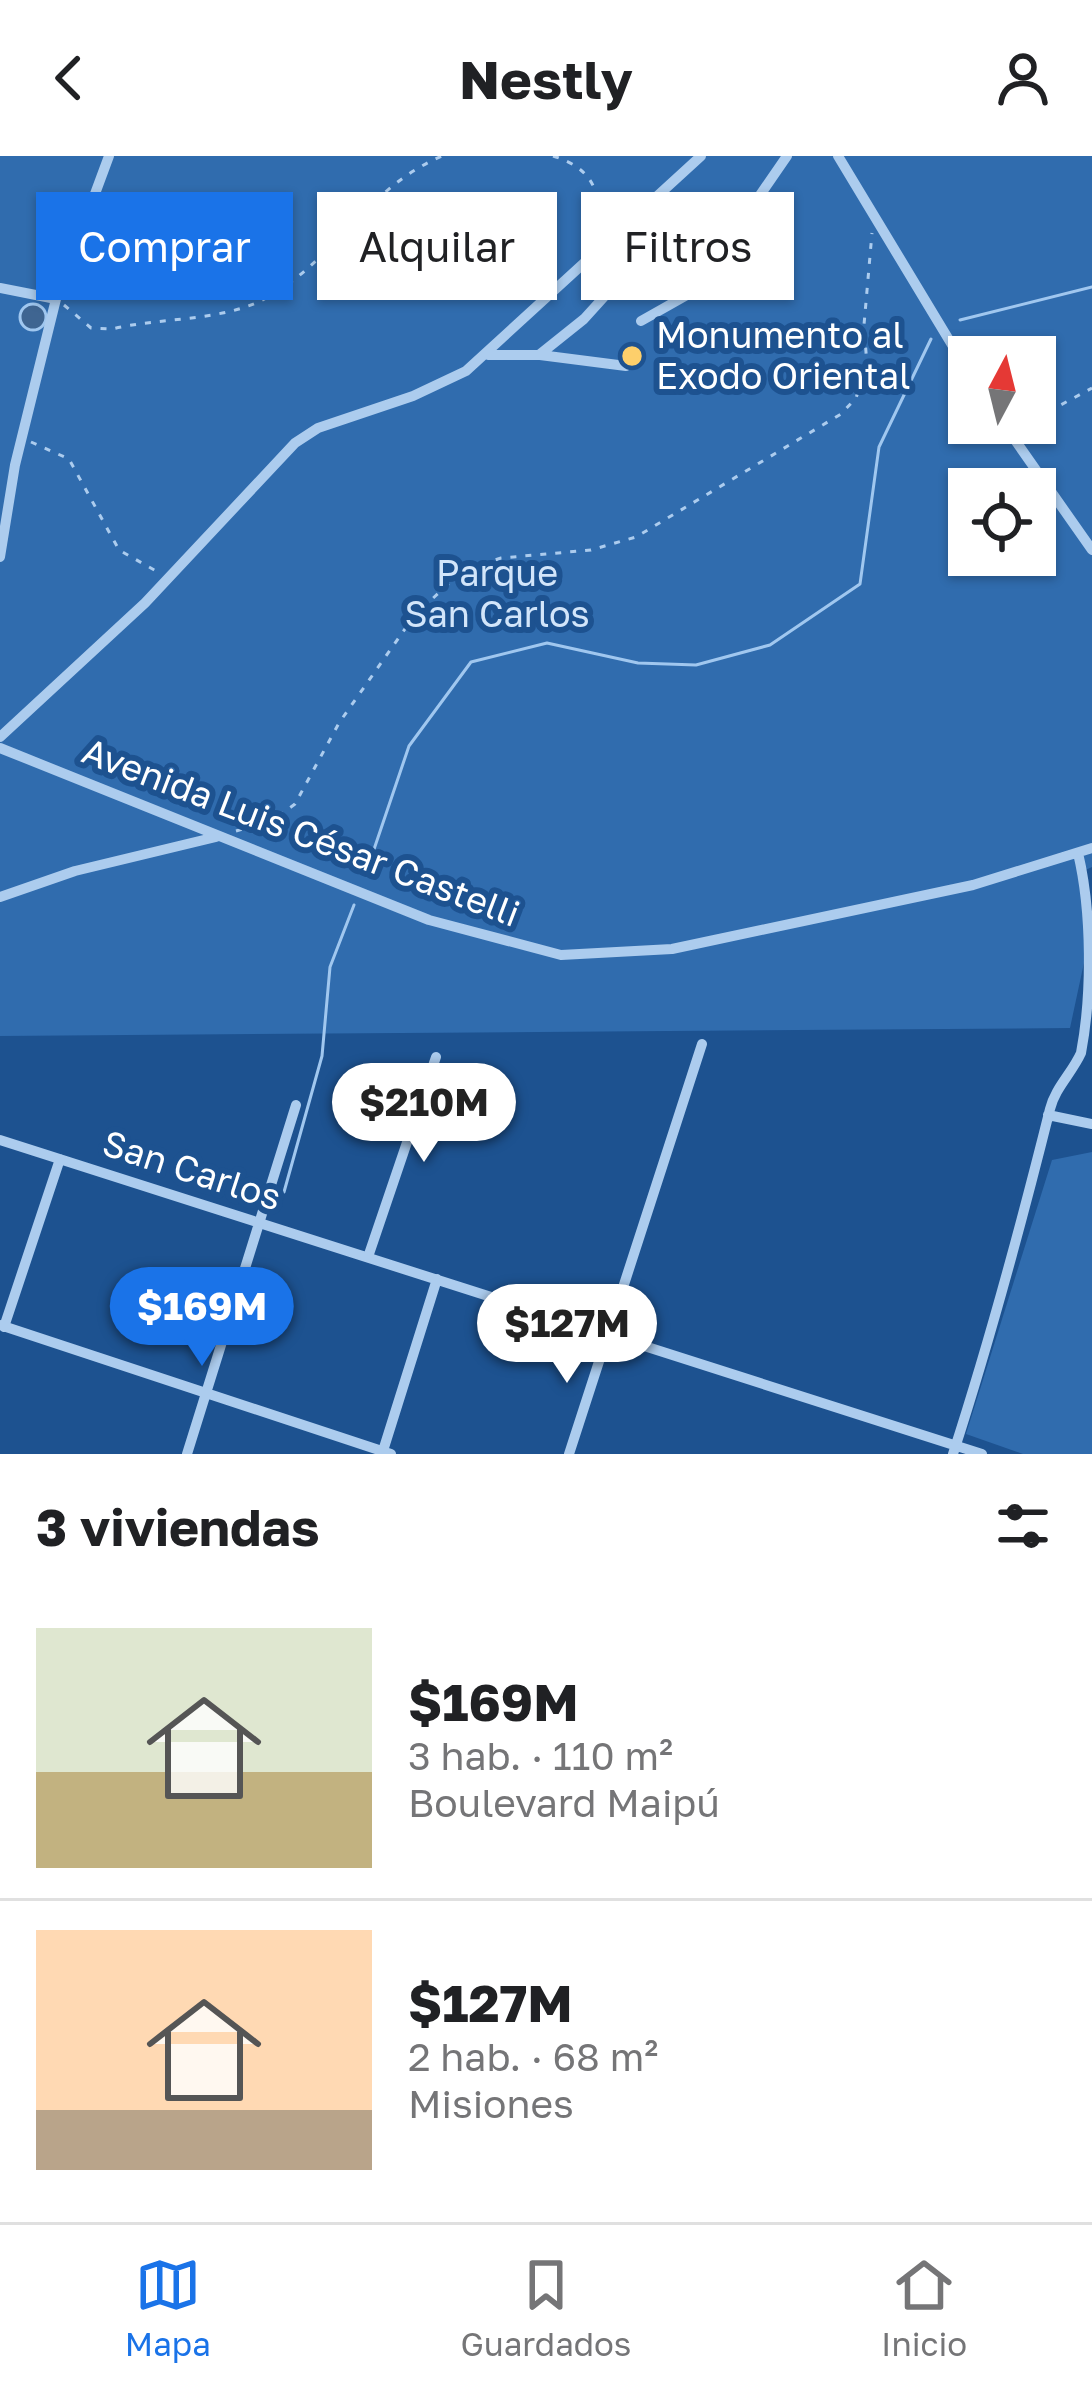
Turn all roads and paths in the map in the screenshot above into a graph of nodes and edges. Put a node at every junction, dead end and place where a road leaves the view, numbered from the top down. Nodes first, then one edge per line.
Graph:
1 (109, 156) edge
2 (442, 156) edge
3 (553, 156) edge
4 (701, 156) edge
5 (788, 156) edge
6 (838, 156) edge
7 (668, 187) junction
8 (96, 192) edge
9 (598, 192) edge
10 (663, 192) edge
11 (874, 216) junction
12 (581, 267) edge
13 (293, 276) edge
14 (0, 288) edge
15 (36, 295) edge
16 (56, 300) edge
17 (57, 300) edge
18 (258, 300) edge
19 (640, 321) dead end
20 (948, 338) edge
21 (539, 355) junction
22 (626, 366) dead end
23 (466, 371) junction
24 (1092, 388) edge
25 (1056, 408) edge
26 (23, 438) junction
27 (1018, 444) edge
28 (1092, 550) edge
29 (0, 557) edge
30 (168, 578) junction
31 (0, 737) edge
32 (0, 748) edge
33 (205, 832) junction
34 (218, 837) junction
35 (1092, 848) edge
36 (1078, 854) junction
37 (0, 898) edge
38 (701, 1044) dead end
39 (436, 1057) dead end
40 (296, 1105) dead end
41 (1048, 1115) junction
42 (1092, 1124) edge
43 (0, 1140) edge
44 (60, 1159) junction
45 (258, 1223) junction
46 (368, 1257) junction
47 (437, 1280) junction
48 (2, 1326) edge
49 (609, 1332) junction
50 (207, 1395) junction
51 (955, 1450) edge
52 (386, 1453) edge
53 (187, 1454) edge
54 (569, 1454) edge
55 (982, 1454) edge

1 - 8 street
2 - 13 path
3 - 9 path
4 - 7 street
5 - 19 street
6 - 11 street
7 - 10 street
7 - 21 street
11 - 20 street
11 - 33 path
12 - 23 street
14 - 15 street
16 - 26 street
17 - 18 path
21 - 22 street
21 - 23 street
23 - 30 street
24 - 25 path
26 - 29 street
26 - 30 path
27 - 28 street
30 - 31 street
32 - 33 street, Avenida Luis César Castelli
33 - 34 street, Avenida Luis César Castelli
34 - 36 street, Avenida Luis César Castelli
34 - 37 street
35 - 36 street, Avenida Luis César Castelli
36 - 41 street
38 - 49 street
39 - 46 street
40 - 45 street
41 - 42 street
41 - 51 street
43 - 44 street, San Carlos
44 - 45 street, San Carlos
44 - 48 street
45 - 46 street, San Carlos
45 - 50 street
46 - 47 street, San Carlos
47 - 49 street, San Carlos
47 - 52 street
48 - 50 street
49 - 51 street, San Carlos
49 - 54 street
50 - 52 street
50 - 53 street
51 - 55 street, San Carlos

